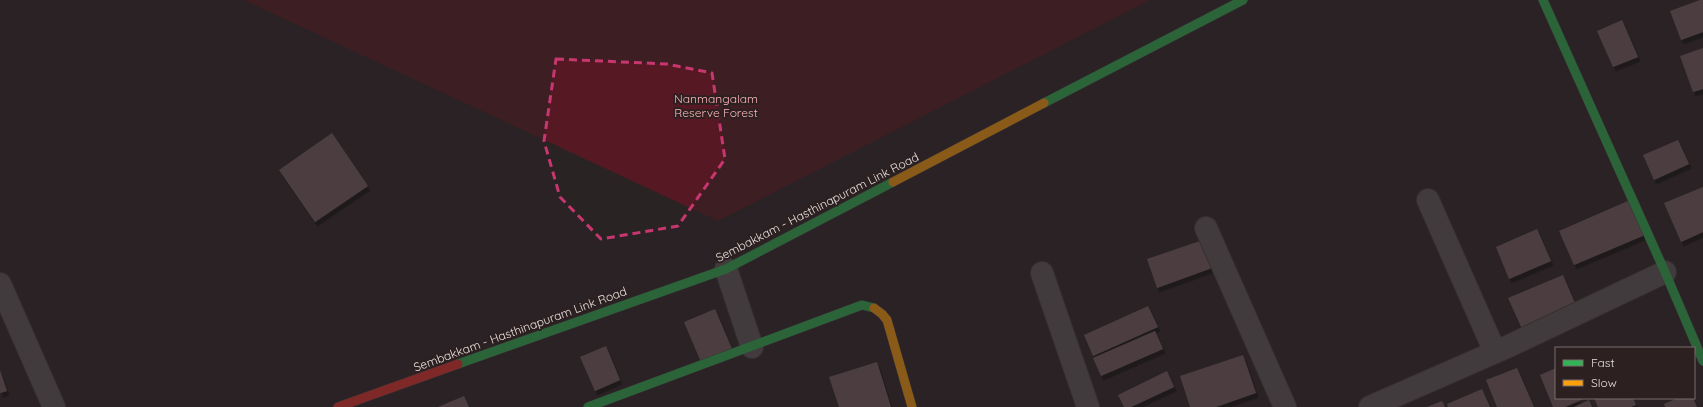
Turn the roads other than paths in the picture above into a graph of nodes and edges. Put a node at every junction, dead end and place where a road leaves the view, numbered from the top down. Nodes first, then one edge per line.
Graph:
1 (1243, 0) edge
2 (1543, 0) edge
3 (1428, 200) dead end
4 (1206, 228) dead end
5 (726, 269) junction
6 (1665, 272) junction
7 (1042, 273) dead end
8 (0, 284) edge
9 (752, 347) junction
10 (1495, 352) junction
11 (1703, 362) edge
12 (54, 407) edge
13 (338, 407) edge
14 (588, 407) edge
15 (912, 407) edge
16 (1088, 407) edge
17 (1285, 407) edge
18 (1370, 407) edge

1 - 5 street, Sembakkam - Hasthinapuram Link Road
2 - 6 street
3 - 10 street
4 - 17 street
5 - 9 street
5 - 13 street, Sembakkam - Hasthinapuram Link Road
6 - 10 street
6 - 11 street
7 - 16 street
8 - 12 street
9 - 14 street
9 - 15 street
10 - 18 street

